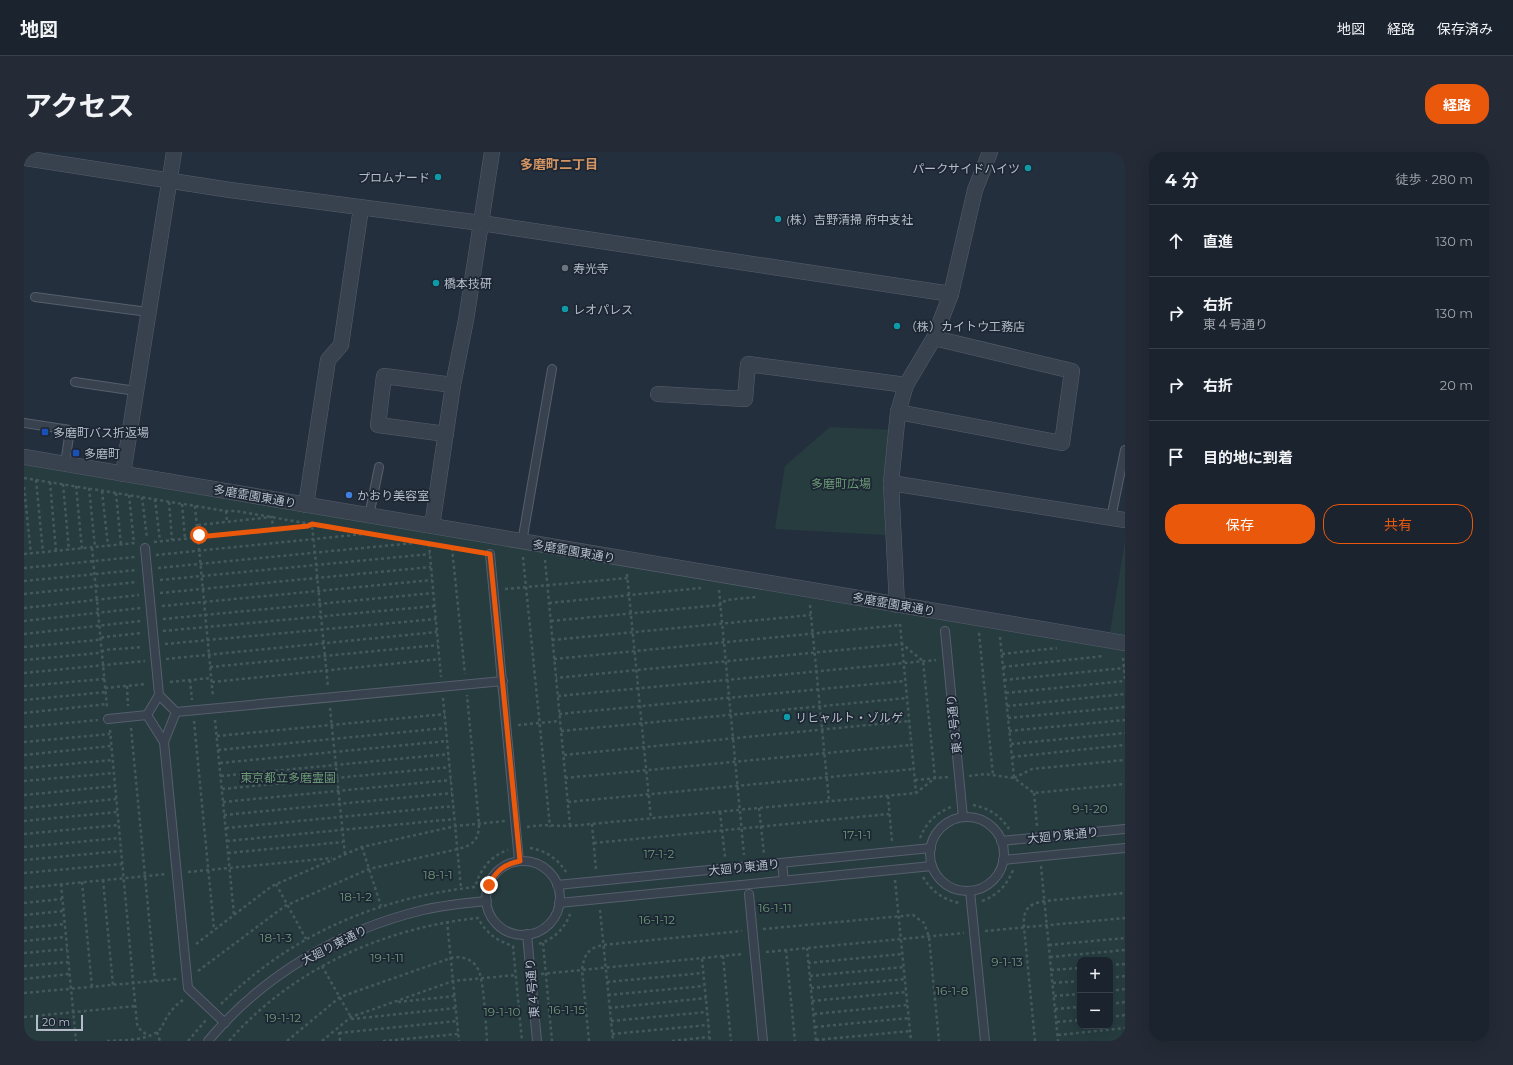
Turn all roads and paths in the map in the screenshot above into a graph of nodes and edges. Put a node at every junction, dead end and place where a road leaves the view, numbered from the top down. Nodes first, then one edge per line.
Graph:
1 (174, 152) edge
2 (492, 152) edge
3 (990, 152) edge
4 (24, 158) edge
5 (170, 180) junction
6 (360, 208) junction
7 (481, 223) junction
8 (951, 294) junction
9 (35, 297) dead end
10 (148, 312) junction
11 (934, 338) junction
12 (552, 369) dead end
13 (75, 382) dead end
14 (906, 384) junction
15 (453, 385) junction
16 (136, 391) junction
17 (658, 394) dead end
18 (898, 412) junction
19 (24, 423) edge
20 (446, 434) junction
21 (1125, 450) edge
22 (24, 457) edge
23 (65, 464) junction
24 (379, 467) dead end
25 (122, 474) junction
26 (24, 478) edge
27 (36, 480) junction
28 (50, 482) junction
29 (891, 483) junction
30 (63, 484) junction
31 (76, 486) junction
32 (24, 487) edge
33 (89, 488) junction
34 (102, 490) junction
35 (116, 493) junction
36 (129, 495) junction
37 (142, 497) junction
38 (156, 499) junction
39 (169, 502) junction
40 (182, 504) junction
41 (306, 505) junction
42 (195, 506) junction
43 (226, 511) junction
44 (369, 516) junction
45 (272, 517) junction
46 (1118, 519) edge
47 (227, 522) junction
48 (312, 524) junction
49 (198, 525) junction
50 (432, 526) junction
51 (273, 530) junction
52 (368, 534) junction
53 (185, 539) junction
54 (198, 539) junction
55 (314, 539) junction
56 (172, 540) junction
57 (160, 541) junction
58 (418, 542) junction
59 (134, 544) junction
60 (121, 545) junction
61 (108, 546) junction
62 (142, 546) joint
63 (94, 548) junction
64 (82, 549) junction
65 (523, 549) junction
66 (69, 550) junction
67 (56, 551) junction
68 (197, 551) junction
69 (43, 552) junction
70 (315, 552) junction
71 (24, 554) edge
72 (31, 554) junction
73 (430, 554) dead end
74 (490, 554) joint
75 (545, 560) dead end
76 (95, 561) junction
77 (198, 564) junction
78 (316, 565) junction
79 (431, 567) dead end
80 (24, 568) edge
81 (96, 574) junction
82 (627, 574) dead end
83 (200, 576) junction
84 (318, 578) junction
85 (628, 578) junction
86 (432, 580) dead end
87 (24, 581) edge
88 (547, 586) junction
89 (97, 587) junction
90 (526, 587) junction
91 (705, 587) dead end
92 (201, 589) junction
93 (500, 590) dead end
94 (719, 590) dead end
95 (319, 591) junction
96 (433, 593) dead end
97 (24, 594) edge
98 (629, 595) junction
99 (762, 597) dead end
100 (99, 599) junction
101 (202, 602) junction
102 (549, 603) junction
103 (320, 604) junction
104 (810, 604) dead end
105 (720, 605) junction
106 (434, 606) dead end
107 (24, 608) edge
108 (100, 612) junction
109 (898, 612) junction
110 (631, 614) junction
111 (203, 615) junction
112 (811, 615) junction
113 (321, 617) junction
114 (436, 619) dead end
115 (24, 621) edge
116 (551, 621) junction
117 (722, 624) junction
118 (101, 625) junction
119 (900, 626) junction
120 (205, 628) junction
121 (323, 630) junction
122 (945, 631) dead end
123 (437, 632) dead end
124 (633, 632) junction
125 (979, 633) dead end
126 (24, 634) edge
127 (813, 634) junction
128 (104, 637) dead end
129 (1000, 637) dead end
130 (101, 639) junction
131 (552, 640) junction
132 (206, 641) junction
133 (724, 642) junction
134 (324, 643) junction
135 (902, 644) junction
136 (438, 645) dead end
137 (24, 647) edge
138 (1062, 648) dead end
139 (105, 650) dead end
140 (1124, 650) edge
141 (102, 651) junction
142 (635, 651) junction
143 (815, 652) junction
144 (1002, 654) junction
145 (209, 655) junction
146 (325, 656) junction
147 (1110, 656) dead end
148 (440, 659) dead end
149 (554, 659) junction
150 (941, 659) dead end
151 (24, 660) edge
152 (726, 661) junction
153 (923, 661) junction
154 (904, 663) junction
155 (103, 666) junction
156 (210, 667) junction
157 (1003, 667) junction
158 (1124, 668) junction
159 (327, 670) junction
160 (637, 670) junction
161 (816, 671) junction
162 (24, 673) edge
163 (556, 678) junction
164 (105, 679) junction
165 (190, 680) dead end
166 (728, 680) junction
167 (1004, 680) junction
168 (1125, 680) edge
169 (502, 681) junction
170 (905, 681) junction
171 (212, 682) junction
172 (24, 686) edge
173 (126, 686) dead end
174 (638, 689) junction
175 (818, 690) junction
176 (106, 692) junction
177 (329, 692) dead end
178 (1006, 693) junction
179 (1125, 694) edge
180 (160, 695) junction
181 (558, 696) junction
182 (729, 698) junction
183 (907, 698) junction
184 (24, 700) edge
185 (214, 703) dead end
186 (330, 703) dead end
187 (107, 704) junction
188 (820, 706) junction
189 (1007, 706) junction
190 (640, 707) junction
191 (1125, 707) edge
192 (193, 710) junction
193 (24, 712) edge
194 (176, 712) junction
195 (215, 714) dead end
196 (445, 714) dead end
197 (559, 714) junction
198 (147, 715) junction
199 (731, 715) junction
200 (130, 717) junction
201 (1008, 718) junction
202 (108, 719) junction
203 (1125, 720) edge
204 (560, 721) junction
205 (909, 722) junction
206 (540, 723) junction
207 (642, 724) junction
208 (332, 725) junction
209 (514, 726) dead end
210 (24, 727) edge
211 (446, 728) dead end
212 (822, 730) junction
213 (1009, 731) junction
214 (561, 732) junction
215 (1125, 732) edge
216 (110, 734) junction
217 (217, 736) junction
218 (333, 739) junction
219 (733, 739) junction
220 (448, 741) dead end
221 (24, 742) edge
222 (164, 742) junction
223 (1011, 744) junction
224 (911, 745) junction
225 (111, 746) junction
226 (1125, 746) edge
227 (644, 747) junction
228 (218, 750) junction
229 (335, 752) junction
230 (824, 753) junction
231 (449, 754) dead end
232 (24, 755) edge
233 (564, 755) junction
234 (1012, 757) junction
235 (112, 760) junction
236 (1125, 760) edge
237 (735, 762) junction
238 (220, 763) junction
239 (336, 765) junction
240 (450, 767) dead end
241 (24, 768) edge
242 (914, 769) junction
243 (646, 771) junction
244 (114, 773) junction
245 (985, 774) dead end
246 (993, 775) junction
247 (221, 776) junction
248 (952, 776) dead end
249 (827, 777) junction
250 (337, 778) junction
251 (566, 778) junction
252 (935, 778) junction
253 (1014, 778) junction
254 (451, 780) dead end
255 (915, 780) junction
256 (24, 781) edge
257 (1125, 784) edge
258 (115, 786) junction
259 (738, 786) junction
260 (222, 789) junction
261 (338, 791) junction
262 (452, 793) dead end
263 (916, 793) junction
264 (1034, 793) junction
265 (648, 794) junction
266 (24, 795) edge
267 (888, 796) junction
268 (116, 799) junction
269 (829, 801) junction
270 (223, 802) junction
271 (568, 802) junction
272 (340, 804) junction
273 (969, 804) dead end
274 (454, 806) dead end
275 (955, 806) dead end
276 (24, 808) edge
277 (760, 808) junction
278 (740, 810) junction
279 (117, 812) junction
280 (720, 812) junction
281 (889, 814) junction
282 (224, 815) junction
283 (341, 817) junction
284 (963, 818) junction
285 (455, 819) dead end
286 (651, 819) junction
287 (24, 821) edge
288 (509, 821) dead end
289 (480, 824) junction
290 (592, 824) junction
291 (118, 825) junction
292 (550, 826) junction
293 (570, 826) junction
294 (761, 827) junction
295 (226, 828) junction
296 (516, 828) junction
297 (742, 829) junction
298 (1125, 829) edge
299 (342, 830) junction
300 (1038, 830) dead end
301 (722, 831) junction
302 (24, 834) edge
303 (1012, 834) dead end
304 (120, 838) junction
305 (227, 841) junction
306 (343, 842) junction
307 (1001, 842) junction
308 (918, 843) dead end
309 (594, 844) junction
310 (892, 845) dead end
311 (24, 847) edge
312 (362, 847) junction
313 (525, 848) dead end
314 (931, 848) junction
315 (1125, 848) edge
316 (458, 850) junction
317 (121, 851) junction
318 (228, 853) junction
319 (345, 854) junction
320 (744, 857) dead end
321 (764, 858) dead end
322 (24, 860) edge
323 (1003, 860) junction
324 (520, 861) junction
325 (725, 862) dead end
326 (1041, 862) dead end
327 (782, 863) junction
328 (122, 864) junction
329 (932, 866) junction
330 (369, 869) junction
331 (24, 873) edge
332 (596, 874) dead end
333 (895, 876) dead end
334 (568, 877) dead end
335 (103, 880) dead end
336 (784, 881) junction
337 (82, 882) dead end
338 (61, 884) dead end
339 (276, 884) junction
340 (558, 885) junction
341 (461, 888) dead end
342 (970, 891) junction
343 (749, 894) dead end
344 (1125, 894) edge
345 (62, 899) junction
346 (487, 901) junction
347 (1045, 901) junction
348 (24, 903) edge
349 (559, 903) junction
350 (287, 905) junction
351 (382, 906) dead end
352 (600, 906) dead end
353 (63, 912) junction
354 (24, 915) edge
355 (234, 915) junction
356 (899, 916) junction
357 (1125, 918) edge
358 (447, 921) junction
359 (64, 924) junction
360 (1047, 925) junction
361 (1024, 927) junction
362 (24, 928) edge
363 (214, 930) junction
364 (752, 930) junction
365 (985, 931) dead end
366 (527, 934) junction
367 (66, 937) junction
368 (1125, 938) edge
369 (306, 939) dead end
370 (24, 941) edge
371 (543, 943) dead end
372 (603, 945) junction
373 (1049, 945) junction
374 (807, 948) dead end
375 (67, 949) junction
376 (786, 950) dead end
377 (1125, 950) edge
378 (184, 952) junction
379 (24, 953) edge
380 (902, 954) junction
381 (723, 956) dead end
382 (451, 958) junction
383 (702, 958) dead end
384 (1050, 958) junction
385 (68, 962) junction
386 (808, 963) junction
387 (1125, 964) edge
388 (1113, 965) edge
389 (24, 966) edge
390 (322, 966) junction
391 (904, 967) junction
392 (1077, 968) edge
393 (1051, 970) junction
394 (703, 973) junction
395 (69, 974) junction
396 (192, 975) dead end
397 (516, 975) junction
398 (810, 976) junction
399 (1125, 976) edge
400 (181, 978) dead end
401 (481, 978) junction
402 (1113, 978) edge
403 (24, 979) edge
404 (905, 979) junction
405 (155, 981) junction
406 (453, 981) junction
407 (1077, 981) edge
408 (607, 982) junction
409 (134, 983) junction
410 (1053, 983) junction
411 (113, 985) junction
412 (704, 986) junction
413 (92, 987) junction
414 (811, 988) junction
415 (71, 989) junction
416 (1125, 989) edge
417 (1113, 991) edge
418 (906, 992) junction
419 (24, 993) edge
420 (1077, 994) edge
421 (194, 995) junction
422 (608, 995) junction
423 (455, 996) junction
424 (1054, 996) junction
425 (340, 997) junction
426 (706, 998) junction
427 (812, 1001) junction
428 (393, 1002) junction
429 (1125, 1002) edge
430 (1113, 1004) edge
431 (907, 1005) junction
432 (136, 1006) junction
433 (1077, 1007) edge
434 (456, 1008) junction
435 (610, 1008) junction
436 (1055, 1009) junction
437 (73, 1012) junction
438 (707, 1012) junction
439 (814, 1014) junction
440 (1125, 1015) edge
441 (209, 1016) dead end
442 (24, 1017) edge
443 (351, 1017) junction
444 (1113, 1017) edge
445 (909, 1018) junction
446 (1077, 1020) edge
447 (457, 1021) junction
448 (611, 1021) junction
449 (1056, 1022) junction
450 (225, 1023) junction
451 (708, 1025) junction
452 (339, 1027) junction
453 (815, 1027) junction
454 (1125, 1028) edge
455 (910, 1031) junction
456 (157, 1032) junction
457 (339, 1033) junction
458 (458, 1034) junction
459 (612, 1034) junction
460 (148, 1035) junction
461 (1058, 1035) junction
462 (139, 1038) junction
463 (710, 1039) edge
464 (816, 1040) edge
465 (76, 1041) edge
466 (108, 1041) edge
467 (111, 1041) edge
468 (137, 1041) edge
469 (160, 1041) edge
470 (188, 1041) edge
471 (208, 1041) edge
472 (229, 1041) edge
473 (287, 1041) edge
474 (322, 1041) edge
475 (340, 1041) edge
476 (383, 1041) edge
477 (459, 1041) edge
478 (487, 1041) edge
479 (522, 1041) edge
480 (537, 1041) edge
481 (552, 1041) edge
482 (589, 1041) edge
483 (613, 1041) edge
484 (672, 1041) edge
485 (731, 1041) edge
486 (763, 1041) edge
487 (795, 1041) edge
488 (911, 1041) edge
489 (939, 1041) edge
490 (985, 1041) edge
491 (1035, 1041) edge
492 (1058, 1041) edge

1 - 5 street
2 - 7 street
3 - 8 street
4 - 5 street
5 - 6 street
5 - 10 street
6 - 7 street
6 - 41 street
7 - 8 street
7 - 15 street
8 - 11 street
9 - 10 lane
10 - 16 street
11 - 14 street
11 - 18 street
12 - 65 lane
13 - 16 lane
14 - 17 street
14 - 18 street
15 - 20 street
15 - 20 street
16 - 25 street
18 - 29 street
19 - 23 lane
20 - 50 street
21 - 46 lane
22 - 23 street, 多磨霊園東通り
23 - 25 street, 多磨霊園東通り
24 - 44 lane
25 - 41 street, 多磨霊園東通り
26 - 27 path
27 - 28 path
27 - 69 path
28 - 30 path
28 - 67 path
29 - 46 street
29 - 109 street
30 - 31 path
30 - 66 path
31 - 33 path
31 - 64 path
32 - 72 path
33 - 34 path
33 - 63 path
34 - 35 path
34 - 61 path
35 - 36 path
35 - 60 path
36 - 37 path
36 - 59 path
37 - 38 path
37 - 57 path
38 - 39 path
38 - 57 path
39 - 40 path
39 - 56 path
40 - 42 path
40 - 53 path
41 - 44 street, 多磨霊園東通り
42 - 43 path
42 - 49 path
43 - 45 path
43 - 47 path
44 - 50 street, 多磨霊園東通り
45 - 47 path
45 - 48 path
45 - 51 path
47 - 49 path
48 - 51 path
48 - 52 path
48 - 55 path
49 - 54 path
50 - 65 street, 多磨霊園東通り
51 - 54 path
52 - 55 path
52 - 58 path
53 - 54 path
53 - 56 path
54 - 68 path
55 - 68 path
55 - 70 path
56 - 57 path
58 - 70 path
58 - 74 path
59 - 60 path
59 - 62 path
60 - 61 path
61 - 63 path
62 - 180 lane
63 - 64 path
63 - 76 path
64 - 66 path
65 - 90 path
65 - 109 street, 多磨霊園東通り
66 - 67 path
67 - 69 path
68 - 77 path
69 - 72 path
70 - 77 path
70 - 78 path
71 - 72 path
73 - 78 path
74 - 169 lane
75 - 88 path
76 - 80 path
76 - 81 path
77 - 83 path
78 - 83 path
78 - 84 path
79 - 84 path
81 - 87 path
81 - 89 path
82 - 85 path
83 - 92 path
84 - 92 path
84 - 95 path
85 - 88 path
85 - 98 path
86 - 95 path
88 - 90 path
88 - 102 path
89 - 97 path
89 - 100 path
90 - 93 path
90 - 206 path
91 - 98 path
92 - 101 path
94 - 105 path
95 - 101 path
95 - 103 path
96 - 103 path
98 - 102 path
98 - 110 path
99 - 105 path
100 - 107 path
100 - 108 path
101 - 111 path
102 - 116 path
103 - 111 path
103 - 113 path
104 - 112 path
105 - 110 path
105 - 117 path
106 - 113 path
108 - 115 path
108 - 118 path
109 - 119 path
109 - 140 street, 多磨霊園東通り
110 - 116 path
110 - 124 path
111 - 120 path
112 - 117 path
112 - 127 path
113 - 120 path
113 - 121 path
114 - 121 path
116 - 131 path
117 - 124 path
117 - 133 path
118 - 126 path
118 - 130 path
119 - 127 path
119 - 135 path
120 - 132 path
121 - 132 path
121 - 134 path
122 - 284 lane, 東３号通り
123 - 134 path
124 - 131 path
124 - 142 path
125 - 246 path
127 - 133 path
127 - 143 path
128 - 130 path
129 - 144 path
130 - 137 path
130 - 141 path
131 - 149 path
132 - 145 path
133 - 142 path
133 - 152 path
134 - 145 path
134 - 146 path
135 - 143 path
135 - 153 path
135 - 154 path
136 - 146 path
138 - 144 path
139 - 141 path
140 - 158 path
141 - 151 path
141 - 155 path
142 - 149 path
142 - 160 path
143 - 152 path
143 - 161 path
144 - 157 path
145 - 156 path
146 - 156 path
146 - 159 path
147 - 157 path
148 - 159 path
149 - 163 path
150 - 153 path
152 - 160 path
152 - 166 path
153 - 154 path
153 - 252 path
154 - 161 path
154 - 170 path
155 - 162 path
155 - 164 path
156 - 171 path
157 - 167 path
158 - 167 path
158 - 168 path
159 - 171 path
159 - 177 path
160 - 163 path
160 - 174 path
161 - 166 path
161 - 175 path
163 - 181 path
164 - 172 path
164 - 176 path
165 - 192 path
166 - 174 path
166 - 182 path
167 - 178 path
168 - 178 path
169 - 192 lane
169 - 296 lane
170 - 175 path
170 - 183 path
171 - 185 path
173 - 200 path
174 - 181 path
174 - 190 path
175 - 182 path
175 - 188 path
176 - 184 path
176 - 187 path
178 - 189 path
179 - 189 path
180 - 194 lane
180 - 198 lane
181 - 197 path
182 - 190 path
182 - 199 path
183 - 188 path
183 - 205 path
186 - 208 path
187 - 193 path
187 - 202 path
188 - 199 path
188 - 212 path
189 - 201 path
190 - 197 path
190 - 207 path
191 - 201 path
192 - 194 lane
192 - 363 path
194 - 222 lane
195 - 217 path
196 - 208 path
197 - 204 path
198 - 200 lane
198 - 222 lane
199 - 207 path
199 - 219 path
200 - 202 lane
200 - 405 path
201 - 213 path
202 - 210 path
202 - 216 path
203 - 213 path
204 - 206 path
204 - 214 path
205 - 212 path
205 - 224 path
206 - 209 path
206 - 292 path
207 - 214 path
207 - 227 path
208 - 217 path
208 - 218 path
211 - 218 path
212 - 219 path
212 - 230 path
213 - 223 path
214 - 233 path
215 - 223 path
216 - 221 path
216 - 225 path
217 - 228 path
218 - 228 path
218 - 229 path
219 - 227 path
219 - 237 path
220 - 229 path
222 - 378 lane
223 - 234 path
224 - 230 path
224 - 242 path
225 - 232 path
225 - 235 path
226 - 234 path
227 - 233 path
227 - 243 path
228 - 238 path
229 - 238 path
229 - 239 path
230 - 237 path
230 - 249 path
231 - 239 path
233 - 251 path
234 - 253 path
235 - 241 path
235 - 244 path
236 - 253 path
237 - 243 path
237 - 259 path
238 - 247 path
239 - 247 path
239 - 250 path
240 - 250 path
242 - 249 path
242 - 255 path
243 - 251 path
243 - 265 path
244 - 256 path
244 - 258 path
245 - 246 path
246 - 253 path
247 - 260 path
248 - 252 path
249 - 259 path
249 - 269 path
250 - 260 path
250 - 261 path
251 - 271 path
252 - 255 path
252 - 263 path
253 - 264 path
254 - 261 path
255 - 263 path
257 - 264 path
258 - 266 path
258 - 268 path
259 - 265 path
259 - 278 path
260 - 270 path
261 - 270 path
261 - 272 path
262 - 272 path
263 - 267 path
264 - 300 path
265 - 271 path
265 - 286 path
267 - 269 path
267 - 281 path
268 - 276 path
268 - 279 path
269 - 277 path
270 - 282 path
271 - 293 path
272 - 282 path
272 - 283 path
273 - 303 path
274 - 283 path
275 - 308 path
277 - 278 path
277 - 294 path
278 - 280 path
278 - 297 path
279 - 287 path
279 - 291 path
280 - 286 path
280 - 301 path
281 - 294 path
281 - 310 path
282 - 295 path
283 - 295 path
283 - 299 path
284 - 307 lane
284 - 314 lane
285 - 299 path
286 - 290 path
288 - 289 path
289 - 312 path
289 - 316 path
290 - 293 path
290 - 309 path
291 - 302 path
291 - 304 path
292 - 293 path
292 - 296 path
294 - 297 path
294 - 321 path
295 - 305 path
296 - 324 lane
297 - 301 path
297 - 320 path
298 - 307 lane, 大廻り東通り
299 - 305 path
299 - 306 path
301 - 309 path
301 - 325 path
304 - 311 path
304 - 317 path
305 - 318 path
306 - 318 path
306 - 319 path
307 - 323 lane
309 - 332 path
312 - 319 path
312 - 330 path
313 - 334 path
314 - 327 lane, 大廻り東通り
314 - 329 lane
315 - 323 lane, 大廻り東通り
316 - 330 path
316 - 341 path
317 - 322 path
317 - 328 path
318 - 355 path
319 - 339 path
323 - 342 lane
324 - 340 lane
324 - 346 lane
326 - 347 path
327 - 336 lane
327 - 340 lane, 大廻り東通り
328 - 331 path
328 - 409 path
329 - 336 lane, 大廻り東通り
329 - 342 lane
330 - 350 path
330 - 351 path
333 - 356 path
335 - 411 path
336 - 349 lane, 大廻り東通り
337 - 413 path
338 - 345 path
339 - 350 path
339 - 355 path
340 - 349 lane
342 - 490 lane
343 - 364 lane
344 - 347 path
345 - 348 path
345 - 353 path
346 - 366 lane
346 - 450 lane, 大廻り東通り
347 - 360 path
347 - 361 path
349 - 366 lane
350 - 369 path
350 - 396 path
352 - 372 path
353 - 354 path
353 - 359 path
355 - 363 path
356 - 364 path
356 - 380 path
356 - 489 path
357 - 360 path
358 - 382 path
358 - 390 path
358 - 397 path
359 - 362 path
359 - 367 path
360 - 361 path
360 - 373 path
361 - 365 path
361 - 491 path
363 - 378 path
364 - 372 path
364 - 486 lane
366 - 480 lane, 東４号通り
367 - 370 path
367 - 375 path
368 - 373 path
371 - 481 path
372 - 408 path
372 - 482 path
373 - 384 path
374 - 386 path
375 - 379 path
375 - 385 path
376 - 487 path
377 - 384 path
378 - 421 lane
380 - 386 path
380 - 391 path
381 - 485 path
382 - 401 path
382 - 406 path
382 - 425 path
383 - 394 path
384 - 393 path
385 - 389 path
385 - 395 path
386 - 398 path
387 - 388 path
390 - 425 path
390 - 472 path
391 - 398 path
391 - 404 path
392 - 393 path
393 - 410 path
394 - 408 path
394 - 412 path
395 - 403 path
395 - 415 path
397 - 401 path
397 - 479 path
398 - 414 path
399 - 402 path
400 - 405 path
401 - 406 path
401 - 478 path
404 - 414 path
404 - 418 path
405 - 409 path
406 - 423 path
406 - 428 path
407 - 410 path
408 - 422 path
409 - 411 path
409 - 432 path
410 - 424 path
411 - 413 path
412 - 422 path
412 - 426 path
413 - 415 path
414 - 427 path
415 - 419 path
415 - 437 path
416 - 417 path
418 - 427 path
418 - 431 path
420 - 424 path
421 - 450 lane
421 - 456 path
422 - 435 path
423 - 428 path
423 - 434 path
424 - 436 path
425 - 443 path
425 - 473 path
426 - 435 path
426 - 438 path
427 - 439 path
428 - 443 path
429 - 430 path
431 - 439 path
431 - 445 path
432 - 437 path
432 - 460 path
433 - 436 path
434 - 443 path
434 - 447 path
435 - 448 path
436 - 449 path
437 - 442 path
437 - 465 path
438 - 448 path
438 - 451 path
439 - 453 path
440 - 444 path
441 - 470 path
443 - 452 path
445 - 453 path
445 - 455 path
446 - 449 path
447 - 457 path
447 - 458 path
448 - 459 path
449 - 461 path
450 - 471 lane, 大廻り東通り
451 - 459 path
451 - 463 path
452 - 457 path
452 - 474 path
453 - 464 path
454 - 461 path
455 - 464 path
455 - 488 path
456 - 460 path
456 - 469 path
457 - 475 path
458 - 476 path
458 - 477 path
459 - 483 path
460 - 462 path
461 - 492 path
462 - 467 path
462 - 468 path
463 - 484 path
466 - 467 path

